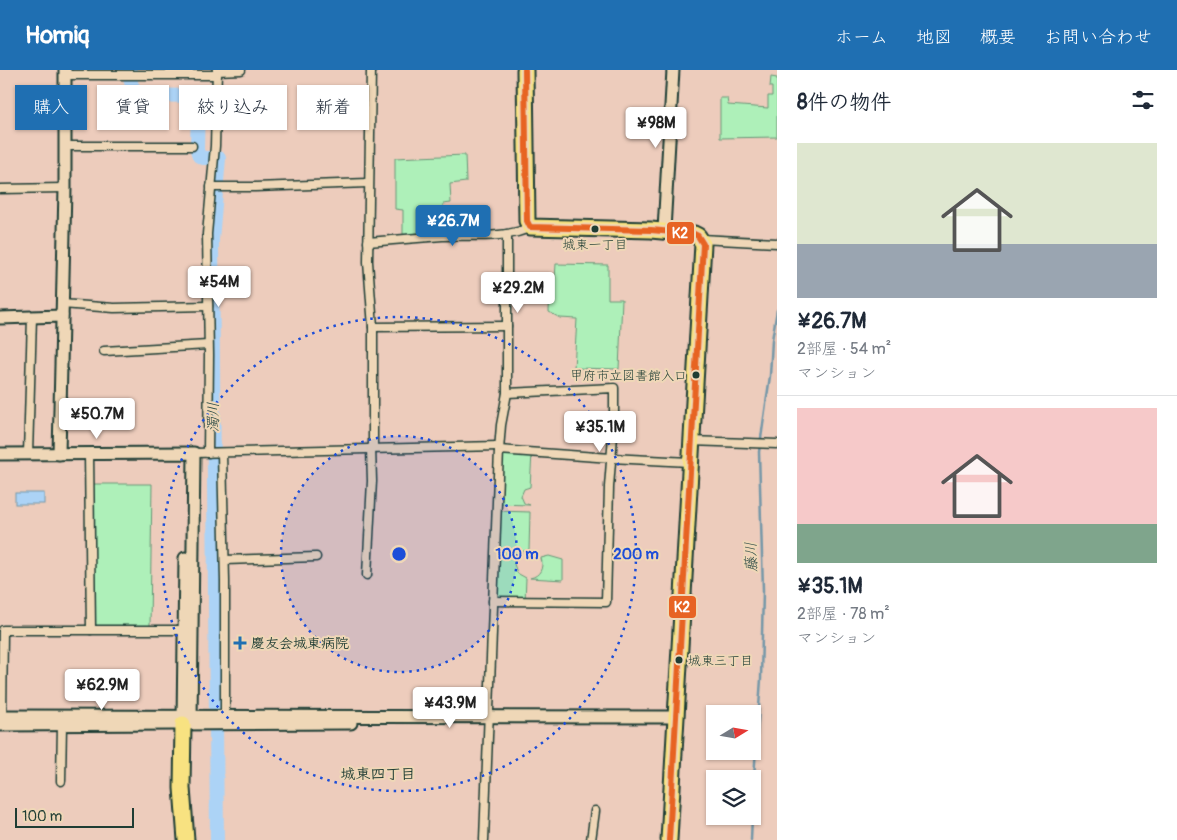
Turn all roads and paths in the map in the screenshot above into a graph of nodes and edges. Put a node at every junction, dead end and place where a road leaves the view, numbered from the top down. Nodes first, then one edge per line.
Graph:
1 (241, 70) edge
2 (371, 70) edge
3 (525, 70) edge
4 (673, 70) edge
5 (65, 72) edge
6 (217, 72) edge
7 (65, 146) junction
8 (192, 146) dead end
9 (368, 183) junction
10 (211, 187) junction
11 (65, 188) junction
12 (0, 189) edge
13 (530, 227) junction
14 (664, 230) junction
15 (507, 234) junction
16 (701, 239) junction
17 (368, 242) junction
18 (777, 243) edge
19 (62, 304) junction
20 (208, 306) junction
21 (62, 316) junction
22 (32, 317) junction
23 (0, 318) edge
24 (507, 326) junction
25 (372, 327) junction
26 (208, 345) junction
27 (104, 351) dead end
28 (507, 393) junction
29 (690, 441) junction
30 (777, 444) edge
31 (372, 448) junction
32 (499, 448) junction
33 (89, 453) junction
34 (190, 453) junction
35 (208, 453) junction
36 (222, 453) junction
37 (0, 454) edge
38 (28, 454) junction
39 (59, 454) junction
40 (611, 458) junction
41 (690, 462) junction
42 (316, 557) dead end
43 (225, 560) junction
44 (367, 575) dead end
45 (493, 601) junction
46 (91, 630) junction
47 (188, 630) junction
48 (1, 655) edge
49 (193, 719) junction
50 (225, 719) junction
51 (1, 720) edge
52 (488, 720) junction
53 (676, 720) junction
54 (62, 725) junction
55 (60, 781) dead end
56 (595, 811) dead end
57 (186, 840) edge
58 (195, 840) edge
59 (484, 840) edge
60 (592, 840) edge
61 (669, 840) edge

1 - 6 street
2 - 9 street
3 - 13 highway
4 - 14 street
5 - 6 street
5 - 7 street
6 - 10 street
7 - 8 street
7 - 11 street
9 - 10 street
9 - 17 street
10 - 20 street
11 - 12 street
11 - 19 street
13 - 14 highway
13 - 15 street
14 - 16 highway
15 - 17 street
15 - 24 street
16 - 18 street
16 - 29 highway
17 - 25 street
19 - 20 street
19 - 21 street
20 - 26 street
21 - 22 street
21 - 39 street
22 - 23 street
22 - 38 street
24 - 25 street
24 - 28 street
25 - 31 street
26 - 27 street
26 - 35 street
28 - 32 street
28 - 40 street
29 - 30 street
29 - 41 highway
31 - 32 street
31 - 36 street
31 - 44 street
32 - 40 street
32 - 45 street
33 - 34 street
33 - 39 street
33 - 46 street
34 - 35 street
34 - 47 street
35 - 36 street
36 - 43 street
37 - 38 street
38 - 39 street
40 - 41 street
40 - 45 street
41 - 53 highway
42 - 43 street
43 - 50 street
45 - 52 street
46 - 47 street
46 - 48 street
47 - 49 street
48 - 51 street
49 - 50 street
49 - 51 street
49 - 54 street
49 - 57 highway
49 - 58 highway
50 - 52 street
51 - 54 street
52 - 53 street
52 - 59 street
53 - 61 highway
54 - 55 street
56 - 60 street

